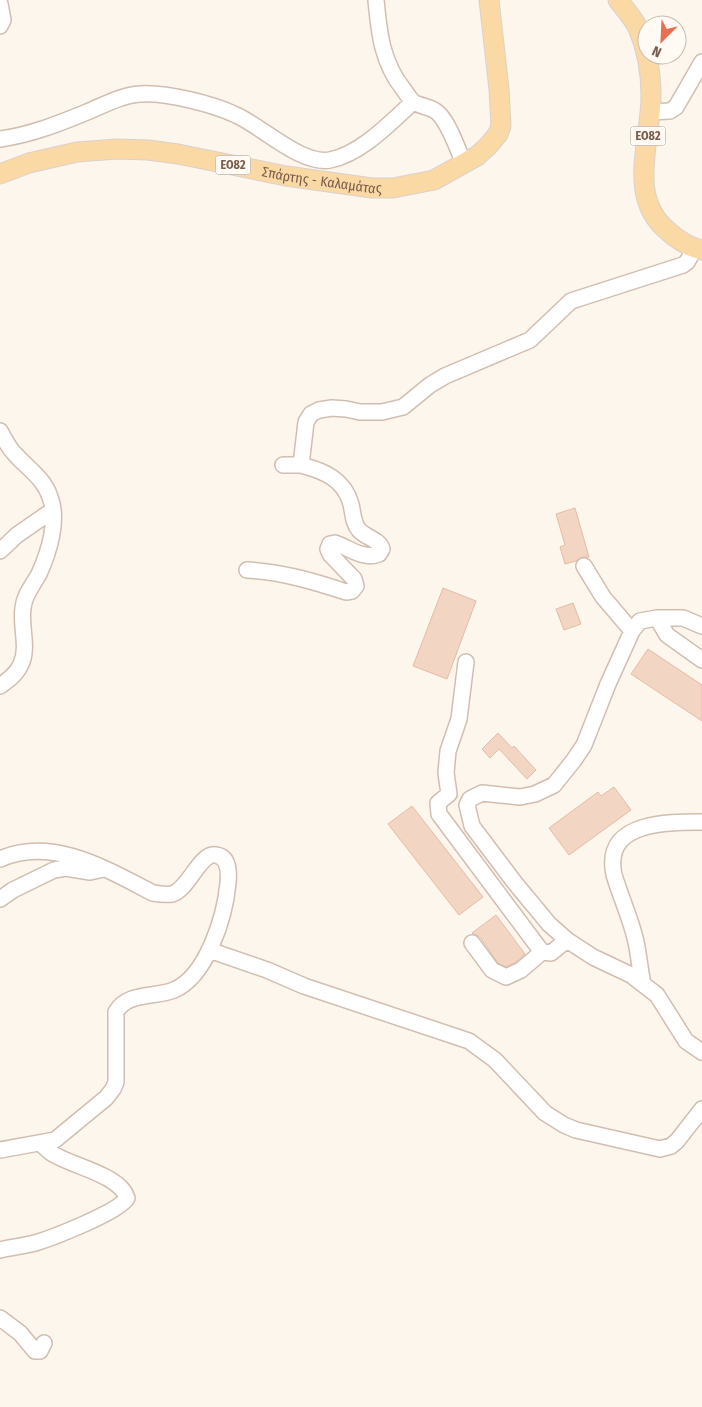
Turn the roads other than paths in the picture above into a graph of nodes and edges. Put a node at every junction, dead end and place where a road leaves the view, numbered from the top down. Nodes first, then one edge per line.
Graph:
1 (376, 0) edge
2 (488, 0) edge
3 (618, 0) edge
4 (0, 4) edge
5 (0, 26) edge
6 (702, 62) edge
7 (413, 102) junction
8 (650, 112) junction
9 (0, 139) edge
10 (464, 164) junction
11 (0, 174) edge
12 (698, 249) edge
13 (0, 431) edge
14 (301, 465) junction
15 (283, 466) dead end
16 (53, 510) junction
17 (0, 550) edge
18 (584, 566) dead end
19 (247, 570) dead end
20 (657, 618) junction
21 (702, 626) edge
22 (632, 631) junction
23 (702, 660) edge
24 (466, 662) dead end
25 (0, 686) edge
26 (448, 794) junction
27 (467, 805) junction
28 (702, 822) edge
29 (0, 859) edge
30 (104, 869) junction
31 (504, 869) junction
32 (488, 880) junction
33 (0, 899) edge
34 (567, 940) junction
35 (472, 943) dead end
36 (209, 950) junction
37 (542, 952) junction
38 (643, 984) junction
39 (702, 1052) edge
40 (702, 1109) edge
41 (41, 1144) junction
42 (0, 1150) edge
43 (0, 1250) edge
44 (0, 1318) edge
45 (44, 1343) dead end

1 - 7 street
2 - 10 main road, ΕΟ82
3 - 8 main road, ΕΟ82
4 - 5 street
6 - 8 street
7 - 9 street
7 - 10 street
8 - 12 main road, ΕΟ82
10 - 11 main road, Σπάρτης - Καλαμάτας / ΕΟ82
12 - 14 street
13 - 16 street
14 - 15 street
14 - 19 street
16 - 17 street
16 - 25 street
18 - 22 street
20 - 21 street
20 - 22 street
20 - 23 street
22 - 27 street
24 - 26 street
26 - 27 street
26 - 32 street
27 - 31 street
28 - 38 street
29 - 30 street
30 - 33 street
30 - 36 street
31 - 32 street
31 - 34 street
32 - 37 street
34 - 37 street
34 - 38 street
35 - 37 street
36 - 40 street
36 - 41 street
38 - 39 street
41 - 42 street
41 - 43 street
44 - 45 street

